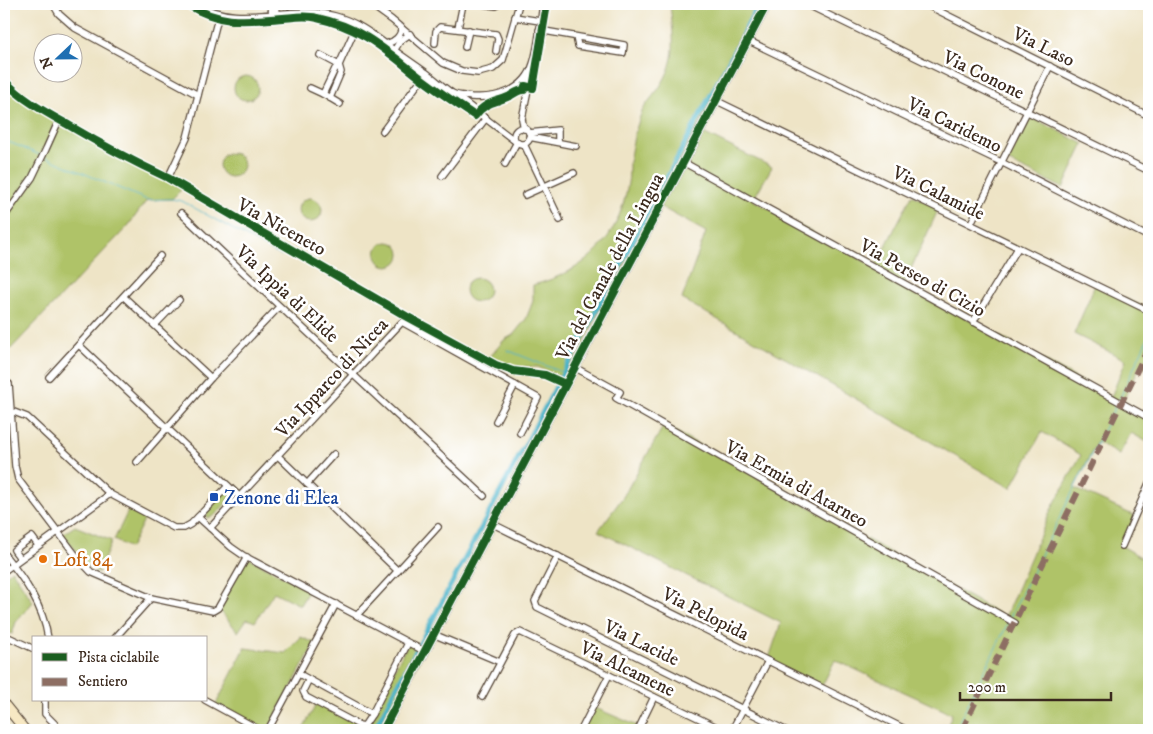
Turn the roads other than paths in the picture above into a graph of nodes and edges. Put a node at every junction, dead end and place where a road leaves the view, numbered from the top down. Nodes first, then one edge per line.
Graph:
1 (52, 4) edge
2 (197, 4) edge
3 (271, 4) edge
4 (276, 4) edge
5 (370, 4) edge
6 (463, 4) edge
7 (483, 4) edge
8 (519, 4) edge
9 (543, 4) edge
10 (767, 4) edge
11 (806, 4) edge
12 (925, 4) edge
13 (496, 6) dead end
14 (219, 14) junction
15 (275, 14) junction
16 (515, 17) junction
17 (540, 21) junction
18 (357, 25) junction
19 (401, 27) junction
20 (458, 28) junction
21 (469, 30) junction
22 (539, 30) junction
23 (410, 34) junction
24 (576, 37) junction
25 (747, 40) junction
26 (435, 43) dead end
27 (386, 44) junction
28 (465, 47) dead end
29 (394, 51) junction
30 (496, 51) dead end
31 (320, 54) dead end
32 (339, 65) junction
33 (533, 65) junction
34 (1050, 66) junction
35 (426, 73) junction
36 (4, 80) edge
37 (310, 88) dead end
38 (323, 94) junction
39 (453, 94) junction
40 (198, 95) junction
41 (330, 98) junction
42 (715, 100) junction
43 (340, 104) dead end
44 (1027, 112) junction
45 (1149, 116) edge
46 (486, 118) junction
47 (59, 120) junction
48 (383, 131) dead end
49 (527, 133) junction
50 (516, 142) junction
51 (558, 142) junction
52 (524, 144) junction
53 (576, 146) dead end
54 (683, 162) junction
55 (1003, 163) junction
56 (505, 164) dead end
57 (1149, 171) edge
58 (574, 173) dead end
59 (442, 176) dead end
60 (168, 178) junction
61 (544, 186) junction
62 (525, 195) dead end
63 (181, 214) dead end
64 (4, 217) edge
65 (560, 220) dead end
66 (971, 224) junction
67 (1149, 237) edge
68 (1018, 248) junction
69 (160, 256) dead end
70 (124, 297) junction
71 (179, 300) dead end
72 (279, 307) junction
73 (1149, 309) edge
74 (406, 316) junction
75 (402, 322) junction
76 (973, 322) junction
77 (154, 325) junction
78 (79, 345) junction
79 (574, 367) junction
80 (354, 374) junction
81 (49, 377) dead end
82 (211, 378) junction
83 (563, 383) junction
84 (9, 384) dead end
85 (515, 385) junction
86 (12, 412) junction
87 (4, 414) edge
88 (1149, 418) edge
89 (496, 421) dead end
90 (167, 428) junction
91 (520, 433) dead end
92 (334, 454) dead end
93 (278, 456) junction
94 (137, 462) dead end
95 (1149, 482) edge
96 (308, 484) junction
97 (228, 486) junction
98 (110, 494) junction
99 (239, 496) junction
100 (484, 496) dead end
101 (198, 517) junction
102 (491, 523) junction
103 (438, 527) dead end
104 (210, 528) junction
105 (58, 532) junction
106 (38, 545) junction
107 (1122, 546) dead end
108 (4, 554) edge
109 (558, 556) junction
110 (246, 557) junction
111 (20, 558) junction
112 (12, 564) junction
113 (4, 571) edge
114 (398, 571) junction
115 (151, 598) junction
116 (336, 604) junction
117 (357, 615) junction
118 (1015, 622) dead end
119 (433, 634) junction
120 (4, 636) edge
121 (48, 636) edge
122 (117, 636) edge
123 (410, 644) junction
124 (32, 648) edge
125 (422, 650) junction
126 (500, 662) junction
127 (768, 662) junction
128 (299, 674) junction
129 (609, 675) junction
130 (308, 680) junction
131 (482, 697) dead end
132 (654, 697) junction
133 (45, 702) edge
134 (208, 702) edge
135 (4, 704) edge
136 (743, 709) junction
137 (372, 714) junction
138 (55, 724) dead end
139 (25, 730) edge
140 (260, 730) edge
141 (268, 730) edge
142 (383, 730) edge
143 (581, 730) edge
144 (638, 730) edge
145 (723, 730) edge
146 (732, 730) edge
147 (785, 730) edge
148 (907, 730) edge

1 - 40 street
2 - 14 street
3 - 15 street
4 - 15 street
5 - 19 street
6 - 20 street
7 - 13 street
8 - 16 street
9 - 17 street
10 - 25 street, Via del Canale della Lingua
11 - 44 street, Via Conone
12 - 34 street, Via Laso
14 - 15 street
14 - 40 street
15 - 18 street
16 - 17 street
16 - 23 street
17 - 22 street
18 - 27 street
18 - 32 street
19 - 23 street
19 - 27 street
20 - 21 street
20 - 26 street
21 - 28 street
21 - 30 street
22 - 24 street
22 - 33 street
23 - 29 street
24 - 24 street
25 - 42 street, Via del Canale della Lingua
25 - 55 street, Via Caridemo
27 - 29 street
29 - 35 street
31 - 32 street
32 - 38 street
32 - 41 street
33 - 39 street
33 - 49 street
34 - 44 street
34 - 45 street, Via Laso
35 - 39 street
35 - 48 street
36 - 47 street, Via Niceneto
37 - 38 street
38 - 41 street
39 - 46 street
40 - 60 street
41 - 43 street
42 - 54 street, Via del Canale della Lingua
42 - 66 street, Via Calamide
44 - 55 street
44 - 57 street, Via Conone
46 - 50 street
46 - 59 street
47 - 60 street, Via Niceneto
47 - 64 street
49 - 50 street
49 - 51 street
49 - 51 street
49 - 52 street
50 - 52 street
50 - 56 street
51 - 53 street
52 - 61 street
54 - 76 street, Via Perseo di Cizio
54 - 79 street, Via del Canale della Lingua
55 - 66 street
55 - 67 street, Via Caridemo
58 - 61 street
60 - 74 street, Via Niceneto
61 - 62 street
61 - 65 street
63 - 72 street, Via Ippia di Elide
66 - 68 street, Via Calamide
68 - 73 street, Via Calamide
68 - 76 street
69 - 70 street
70 - 77 street
70 - 78 street
71 - 77 street
72 - 80 street, Via Ippia di Elide
72 - 82 street
74 - 75 street
74 - 83 street, Via Niceneto
75 - 80 street, Via Ipparco di Nicea
75 - 85 street, Via Ipparco di Nicea
76 - 88 street, Via Perseo di Cizio
77 - 82 street
78 - 81 street
78 - 90 street
79 - 83 street, Via del Canale della Lingua
79 - 118 street, Via Ermia di Atarneo
80 - 93 street, Via Ipparco di Nicea
80 - 100 street, Via Ippia di Elide
82 - 90 street
83 - 102 street, Via del Canale della Lingua
84 - 86 street
85 - 89 street
85 - 91 street, Via Ipparco di Nicea
86 - 87 street
86 - 98 street
86 - 105 street
90 - 94 street
90 - 97 street
92 - 96 street
93 - 96 street
93 - 99 street, Via Ipparco di Nicea
95 - 107 street
96 - 114 street
97 - 99 street
97 - 101 street
98 - 101 street
98 - 105 street
99 - 104 street, Via Ipparco di Nicea
101 - 104 street
102 - 109 street, Via Pelopida
102 - 119 street, Via del Canale della Lingua
103 - 114 street
104 - 110 street
105 - 106 street
105 - 115 street
106 - 111 street
106 - 111 street
108 - 112 street
109 - 127 street, Via Pelopida
109 - 136 street, Via Lacide
110 - 115 street
110 - 116 street
111 - 112 street
112 - 113 street
112 - 121 street
114 - 117 street
115 - 122 street
116 - 117 street
116 - 128 street
117 - 123 street
119 - 125 street, Via del Canale della Lingua
119 - 126 street
120 - 124 street
123 - 125 street
123 - 137 street
125 - 142 street, Via del Canale della Lingua
126 - 129 street, Via Alcamene
126 - 131 street
127 - 136 street
127 - 148 street, Via Pelopida
128 - 130 street
128 - 141 street
129 - 132 street, Via Alcamene
129 - 143 street
130 - 137 street
130 - 137 street
132 - 144 street
132 - 145 street, Via Alcamene
133 - 138 street
134 - 140 street
135 - 139 street
136 - 146 street
136 - 147 street, Via Lacide

